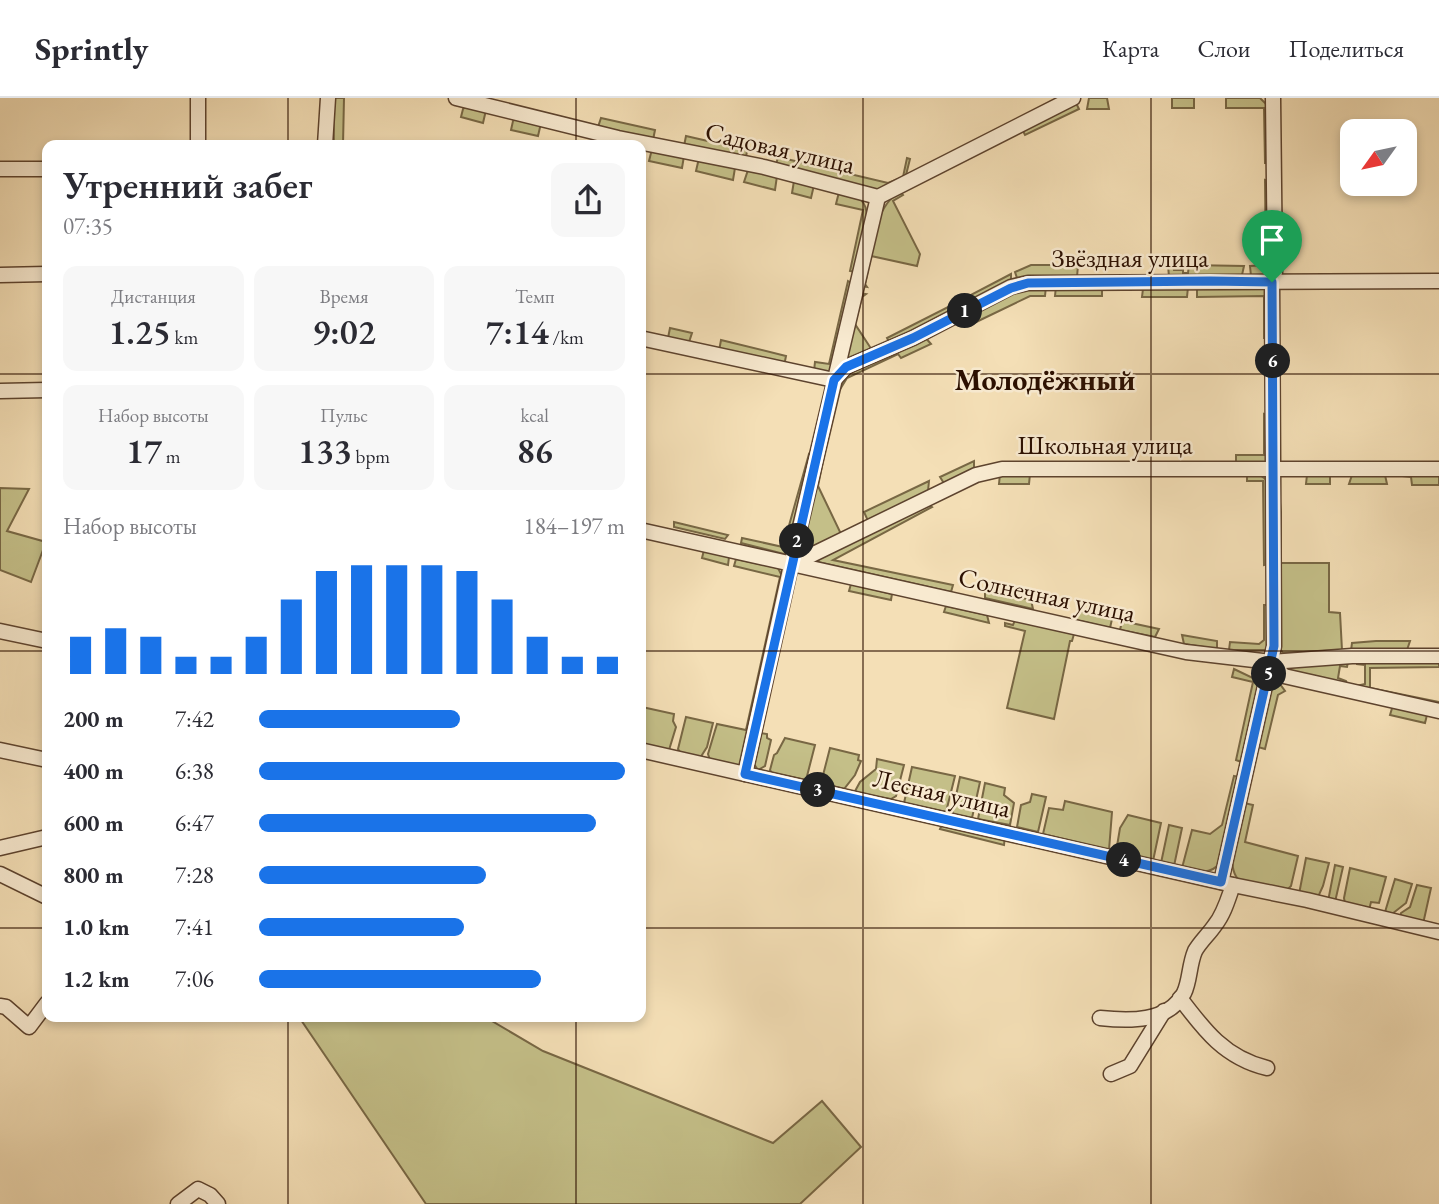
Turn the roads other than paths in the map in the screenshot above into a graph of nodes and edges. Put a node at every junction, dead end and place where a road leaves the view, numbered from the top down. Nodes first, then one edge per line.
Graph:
1 (198, 98) edge
2 (328, 98) edge
3 (456, 98) edge
4 (1073, 98) edge
5 (1273, 98) edge
6 (198, 140) edge
7 (325, 140) edge
8 (628, 140) edge
9 (646, 144) edge
10 (0, 169) edge
11 (42, 169) edge
12 (877, 197) junction
13 (42, 274) edge
14 (0, 275) edge
15 (1439, 281) edge
16 (1272, 282) junction
17 (646, 339) edge
18 (834, 380) junction
19 (42, 390) edge
20 (0, 391) edge
21 (1439, 469) edge
22 (1273, 470) junction
23 (646, 531) edge
24 (791, 565) junction
25 (0, 631) edge
26 (42, 640) edge
27 (1439, 656) edge
28 (1271, 662) junction
29 (1439, 711) edge
30 (0, 750) edge
31 (646, 751) edge
32 (42, 759) edge
33 (745, 774) junction
34 (42, 838) edge
35 (0, 848) edge
36 (0, 874) edge
37 (1227, 883) junction
38 (42, 895) edge
39 (1439, 932) edge
40 (1180, 998) junction
41 (0, 1006) edge
42 (42, 1010) edge
43 (1164, 1011) junction
44 (1100, 1018) dead end
45 (1267, 1068) dead end
46 (1111, 1074) dead end
47 (214, 1200) edge
48 (178, 1204) edge

1 - 6 street
2 - 7 street
3 - 8 street, Садовая улица
4 - 12 street, Садовая улица
5 - 16 street
9 - 12 street, Садовая улица
10 - 11 street
12 - 18 street
13 - 14 street
15 - 16 street, Звёздная улица
16 - 18 street, Звёздная улица
16 - 22 street
17 - 18 street
18 - 24 street
19 - 20 street
21 - 22 street, Школьная улица
22 - 24 street, Школьная улица
22 - 28 street
23 - 24 street, Солнечная улица
24 - 28 street, Солнечная улица
24 - 33 street
25 - 26 street
27 - 28 street
28 - 29 street, Солнечная улица
28 - 37 street
30 - 32 street
31 - 33 street, Лесная улица
33 - 37 street, Лесная улица
34 - 35 street
36 - 38 street
37 - 39 street, Лесная улица
37 - 40 street
40 - 43 street
40 - 45 street
41 - 42 street
43 - 44 street
43 - 46 street
47 - 48 street

